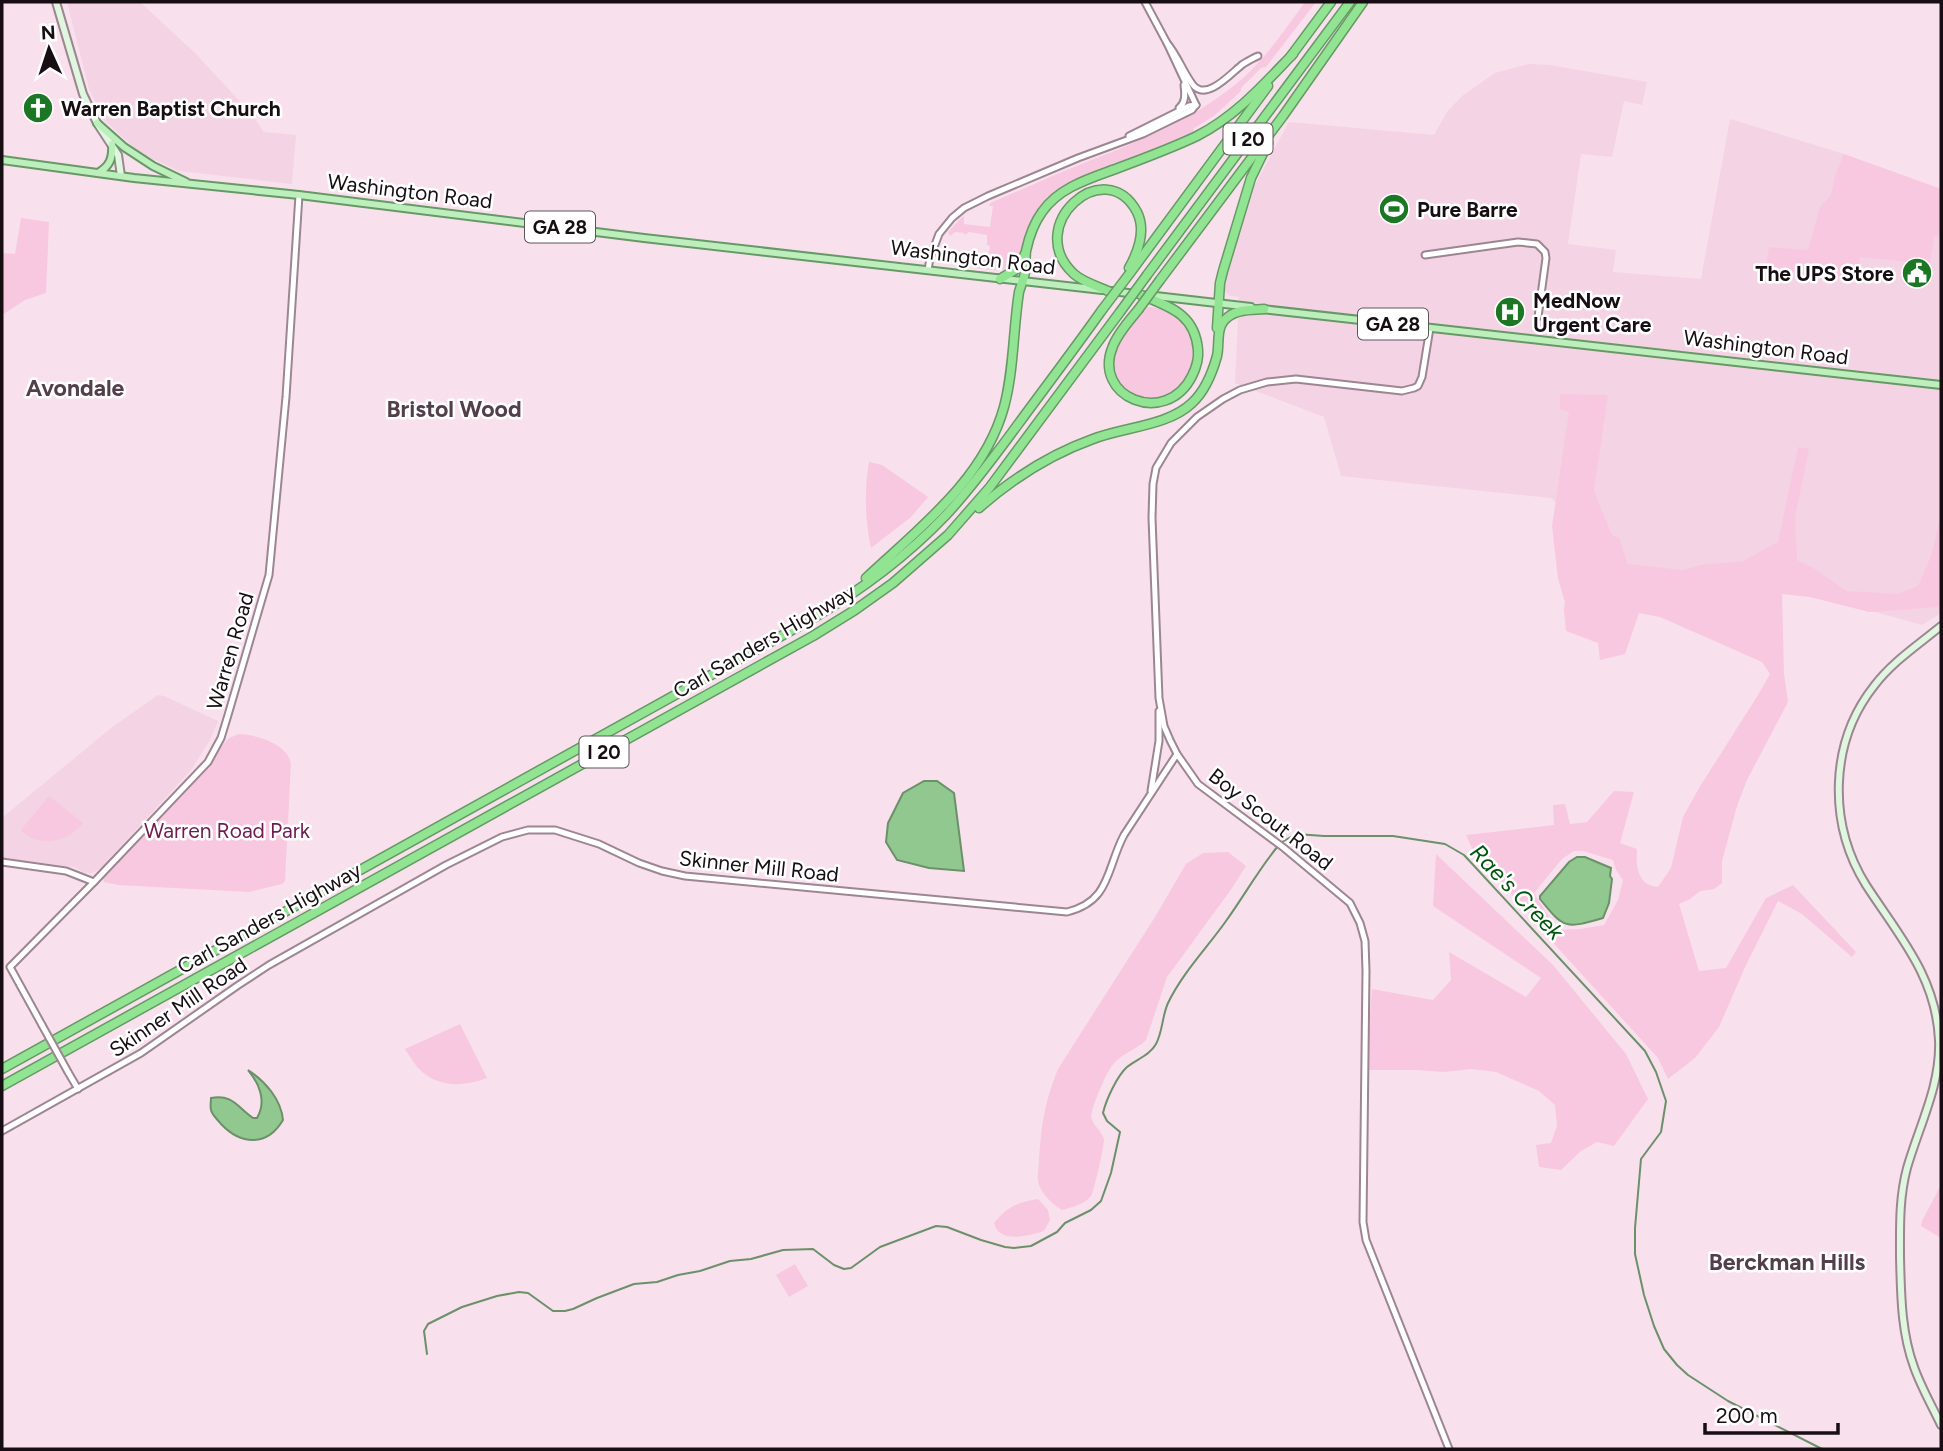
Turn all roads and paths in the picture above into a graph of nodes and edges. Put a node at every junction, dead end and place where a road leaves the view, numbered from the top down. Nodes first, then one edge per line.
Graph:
1 (55, 2) edge
2 (1145, 2) edge
3 (1331, 2) edge
4 (1350, 2) edge
5 (1363, 2) edge
6 (1167, 43) junction
7 (1293, 54) junction
8 (1258, 56) dead end
9 (1183, 79) junction
10 (1196, 105) junction
11 (1174, 113) junction
12 (1283, 116) junction
13 (97, 123) junction
14 (1119, 142) junction
15 (112, 144) junction
16 (2, 160) edge
17 (98, 173) junction
18 (121, 176) junction
19 (191, 184) junction
20 (299, 195) junction
21 (1025, 254) junction
22 (1425, 255) dead end
23 (928, 270) junction
24 (1128, 273) junction
25 (1000, 279) junction
26 (1023, 281) junction
27 (1108, 291) junction
28 (1140, 295) junction
29 (1219, 303) junction
30 (1264, 309) junction
31 (1538, 317) dead end
32 (1430, 328) junction
33 (1212, 373) junction
34 (1941, 385) edge
35 (948, 535) junction
36 (845, 599) junction
37 (1941, 626) edge
38 (1159, 698) junction
39 (1177, 754) junction
40 (1151, 791) junction
41 (2, 862) edge
42 (94, 882) junction
43 (2, 1069) edge
44 (2, 1086) edge
45 (78, 1089) junction
46 (2, 1131) edge
47 (1941, 1425) edge
48 (1449, 1449) edge

1 - 13 main road, GA 28
2 - 6 street
3 - 7 highway, Carl Sanders Highway / I 20
4 - 35 highway, Carl Sanders Highway / I 20, bridge
5 - 12 highway
6 - 8 street
6 - 9 street
7 - 21 highway
7 - 24 highway, Carl Sanders Highway / I 20
9 - 10 street
9 - 11 street
10 - 11 street
10 - 14 street
11 - 14 street
12 - 28 highway, bridge
12 - 29 highway
13 - 15 main road, GA 28
13 - 19 main road, GA 28
14 - 23 street
15 - 17 main road
15 - 18 main road, GA 28
16 - 17 main road, Washington Road
17 - 18 main road, Washington Road
18 - 19 main road, Washington Road / GA 28
19 - 20 main road, Washington Road / GA 28
20 - 23 main road, Washington Road / GA 28
20 - 42 street, Warren Road
21 - 25 highway
21 - 26 highway
22 - 31 street
23 - 25 main road, Washington Road / GA 28
24 - 27 highway
24 - 36 highway, Carl Sanders Highway / I 20, bridge
25 - 26 main road, Washington Road / GA 28
26 - 27 main road, Washington Road / GA 28
26 - 36 highway
27 - 28 main road, Washington Road / GA 28
28 - 29 main road, Washington Road / GA 28
29 - 30 main road, Washington Road / GA 28
29 - 33 highway
30 - 32 main road, Washington Road / GA 28
30 - 33 highway
32 - 34 main road, Washington Road / GA 28
32 - 38 street, Boy Scout Road
33 - 35 highway
35 - 44 highway, Carl Sanders Highway / I 20
36 - 43 highway, Carl Sanders Highway / I 20
37 - 47 main road
38 - 39 street, Boy Scout Road
38 - 40 street
39 - 40 street, Skinner Mill Road
39 - 48 street, Boy Scout Road
40 - 45 street, Skinner Mill Road
41 - 42 street
42 - 45 street, Warren Road, bridge
45 - 46 street, Skinner Mill Road

